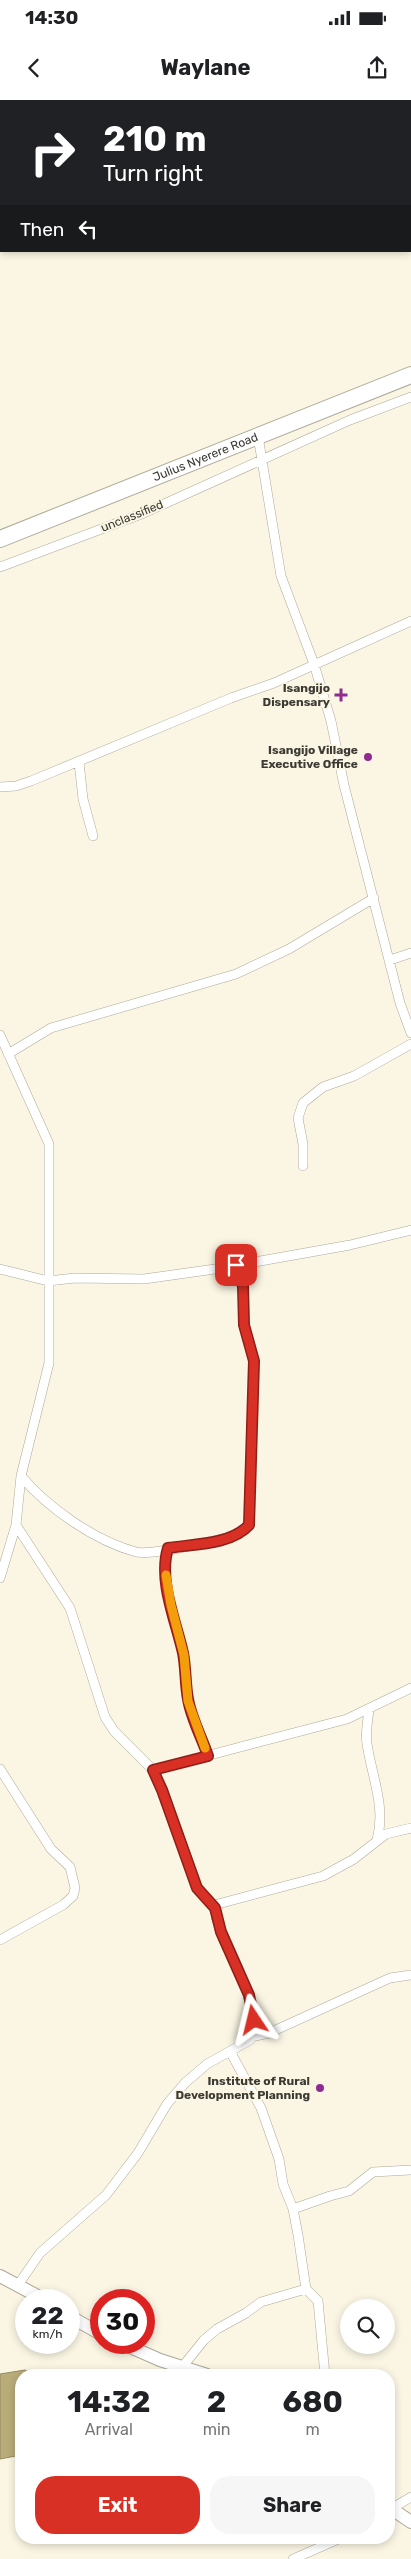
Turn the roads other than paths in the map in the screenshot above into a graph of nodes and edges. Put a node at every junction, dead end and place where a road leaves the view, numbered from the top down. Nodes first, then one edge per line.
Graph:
1 (411, 375) edge
2 (411, 397) edge
3 (258, 436) junction
4 (262, 461) junction
5 (0, 539) edge
6 (0, 567) edge
7 (411, 621) edge
8 (314, 664) junction
9 (79, 762) junction
10 (0, 787) edge
11 (93, 836) dead end
12 (374, 898) junction
13 (411, 953) edge
14 (390, 960) junction
15 (411, 1033) edge
16 (0, 1035) edge
17 (411, 1044) edge
18 (8, 1054) junction
19 (303, 1166) dead end
20 (411, 1230) edge
21 (236, 1265) junction
22 (0, 1269) edge
23 (48, 1281) junction
24 (20, 1476) junction
25 (16, 1525) junction
26 (168, 1548) junction
27 (0, 1578) edge
28 (411, 1688) edge
29 (369, 1709) junction
30 (208, 1756) junction
31 (0, 1769) edge
32 (153, 1770) junction
33 (411, 1828) edge
34 (377, 1840) junction
35 (215, 1908) junction
36 (0, 1940) edge
37 (411, 1976) edge
38 (251, 2037) junction
39 (231, 2052) junction
40 (411, 2170) edge
41 (293, 2209) junction
42 (0, 2276) edge
43 (18, 2285) junction
44 (306, 2288) junction
45 (25, 2289) edge
46 (146, 2354) edge
47 (183, 2366) junction
48 (191, 2369) edge
49 (324, 2369) edge
50 (411, 2497) edge
51 (395, 2505) edge
52 (395, 2512) edge
53 (411, 2522) edge
54 (327, 2544) edge
55 (293, 2559) edge

1 - 3 highway, Julius Nyerere Road
2 - 4 street, unclassified
3 - 4 street
3 - 5 highway, Julius Nyerere Road
4 - 6 street, unclassified
4 - 8 street
7 - 8 street
8 - 9 street
8 - 12 street
9 - 10 street
9 - 11 street
12 - 14 street
12 - 18 street
13 - 14 street
14 - 15 street
16 - 18 street
17 - 19 street
18 - 23 street
20 - 21 street
21 - 23 street
21 - 26 street
22 - 23 street
23 - 24 street
24 - 25 street
24 - 26 street
25 - 27 street
25 - 32 street
26 - 30 street
28 - 29 street
29 - 30 street
29 - 34 street
30 - 32 street
31 - 36 street
32 - 35 street
33 - 34 street
34 - 35 street
35 - 38 street
37 - 38 street
38 - 39 street
39 - 41 street
39 - 43 street
40 - 41 street
41 - 44 street
42 - 43 street
43 - 45 street
44 - 47 street
44 - 49 street
46 - 47 street
47 - 48 street
50 - 51 street
52 - 53 street
54 - 55 street

